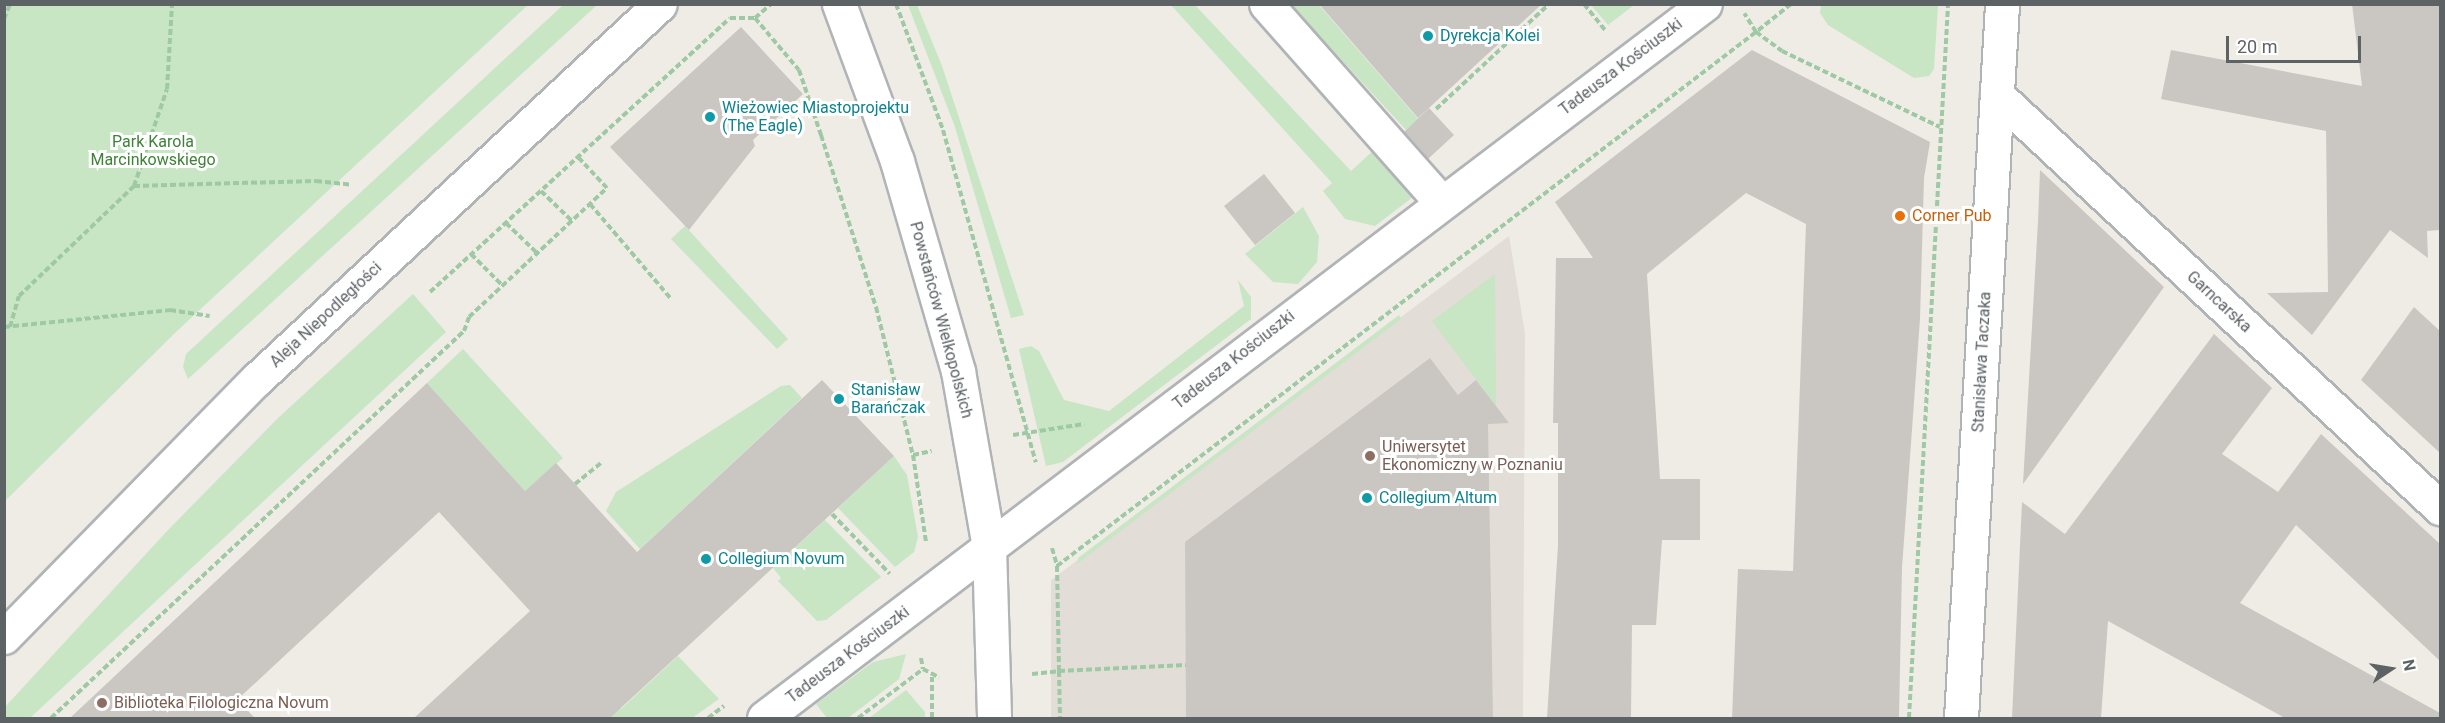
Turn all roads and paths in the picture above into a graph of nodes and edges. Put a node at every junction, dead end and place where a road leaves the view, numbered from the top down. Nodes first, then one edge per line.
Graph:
1 (9, 4) edge
2 (172, 4) edge
3 (660, 4) edge
4 (771, 4) edge
5 (839, 4) edge
6 (896, 4) edge
7 (1266, 4) edge
8 (1549, 4) edge
9 (1584, 4) edge
10 (1705, 4) edge
11 (1738, 4) edge
12 (1791, 4) edge
13 (1948, 4) edge
14 (2002, 4) edge
15 (755, 18) junction
16 (4, 19) edge
17 (1756, 32) junction
18 (1613, 38) dead end
19 (1997, 95) junction
20 (1436, 109) dead end
21 (1940, 127) junction
22 (578, 157) junction
23 (352, 185) dead end
24 (134, 186) junction
25 (541, 191) junction
26 (1441, 202) junction
27 (590, 204) junction
28 (572, 221) junction
29 (506, 223) junction
30 (537, 253) junction
31 (471, 254) junction
32 (502, 285) junction
33 (430, 292) dead end
34 (671, 299) dead end
35 (210, 316) dead end
36 (7, 327) edge
37 (932, 452) dead end
38 (913, 456) junction
39 (601, 463) dead end
40 (1037, 466) dead end
41 (575, 484) dead end
42 (2440, 508) edge
43 (832, 514) dead end
44 (1049, 539) dead end
45 (989, 547) junction
46 (924, 550) dead end
47 (1057, 566) junction
48 (885, 586) dead end
49 (4, 637) edge
50 (921, 658) dead end
51 (1186, 665) dead end
52 (923, 669) junction
53 (1059, 671) junction
54 (1026, 675) dead end
55 (932, 677) junction
56 (939, 677) dead end
57 (727, 705) dead end
58 (51, 718) edge
59 (708, 718) edge
60 (764, 718) edge
61 (858, 718) edge
62 (932, 718) edge
63 (994, 718) edge
64 (1060, 718) edge
65 (1909, 718) edge
66 (1961, 718) edge

1 - 16 path
2 - 24 path
3 - 49 street, Aleja Niepodległości
4 - 15 path
5 - 45 street, Powstańców Wielkopolskich
6 - 40 path
7 - 26 street
8 - 20 path
9 - 18 path
10 - 26 street, Tadeusza Kościuszki
11 - 17 path
12 - 17 path
13 - 21 path
14 - 19 street, Stanisława Taczaka
15 - 22 path
15 - 38 path
17 - 21 path
17 - 47 path
19 - 42 street, Garncarska
19 - 66 street, Stanisława Taczaka
21 - 65 path
22 - 25 path
22 - 27 path
23 - 24 path
24 - 36 path
25 - 28 path
25 - 29 path
26 - 45 street, Tadeusza Kościuszki
27 - 28 path
27 - 34 path
28 - 30 path
29 - 30 path
29 - 31 path
30 - 32 path
31 - 32 path
31 - 33 path
32 - 58 path
35 - 36 path
37 - 38 path
38 - 46 path
39 - 41 path
43 - 48 path
44 - 47 path
45 - 60 street, Tadeusza Kościuszki
45 - 63 street, Powstańców Wielkopolskich
47 - 53 path
50 - 52 path
51 - 53 path
52 - 55 path
52 - 61 path
53 - 54 path
53 - 64 path
55 - 56 path
55 - 62 path
57 - 59 path

